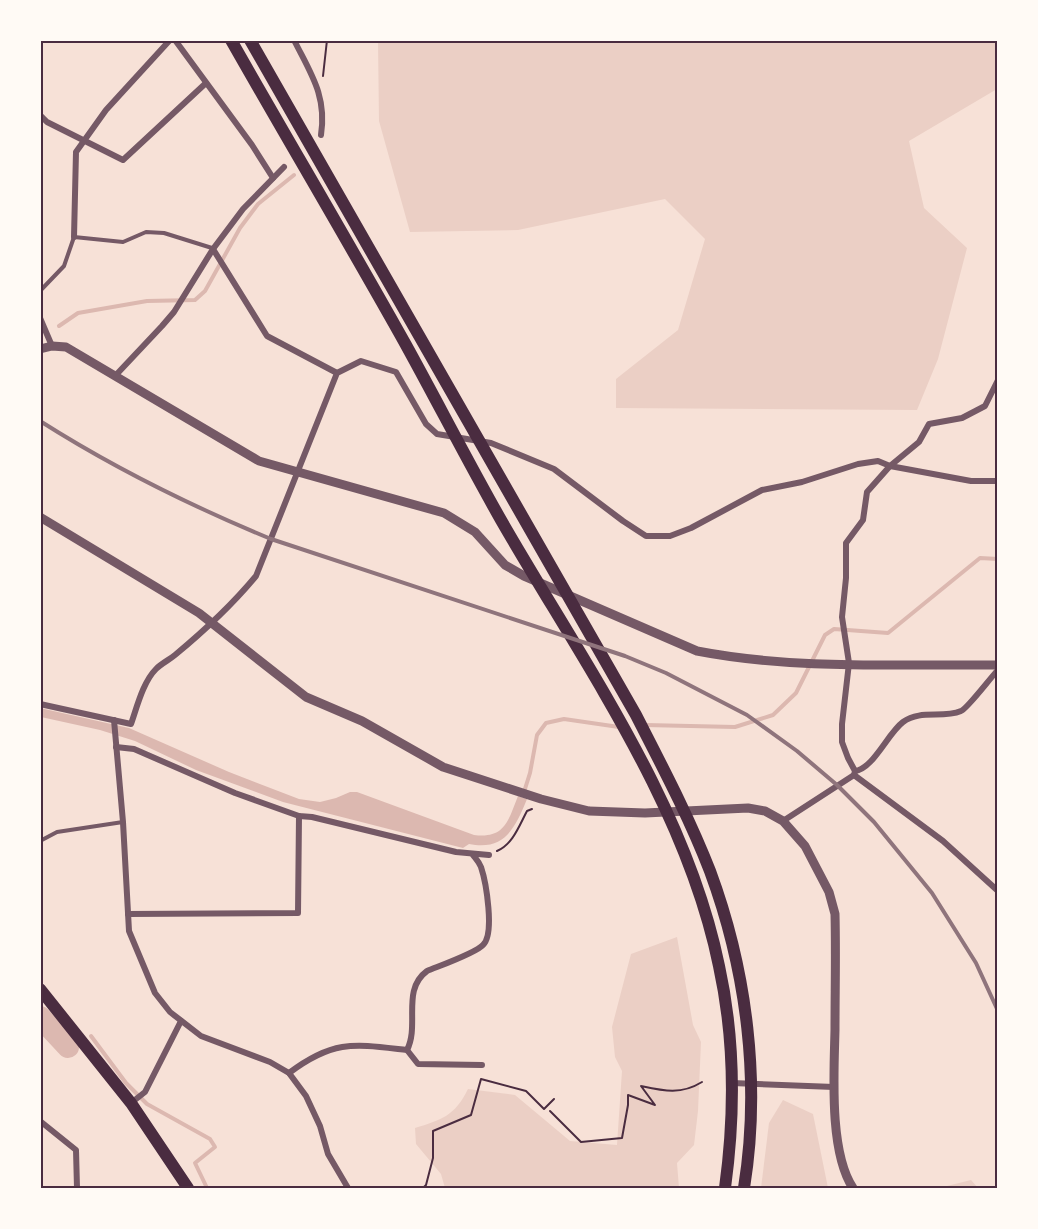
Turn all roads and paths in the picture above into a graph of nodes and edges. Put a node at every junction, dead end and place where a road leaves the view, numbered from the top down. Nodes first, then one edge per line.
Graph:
1 (170, 40) edge
2 (175, 40) edge
3 (231, 40) edge
4 (250, 40) edge
5 (294, 40) edge
6 (327, 40) edge
7 (206, 83) junction
8 (321, 94) junction
9 (40, 115) edge
10 (321, 135) dead end
11 (84, 141) junction
12 (284, 167) dead end
13 (273, 178) junction
14 (74, 237) junction
15 (213, 249) junction
16 (40, 291) edge
17 (40, 318) edge
18 (52, 346) junction
19 (40, 349) edge
20 (337, 373) junction
21 (115, 376) junction
22 (998, 380) edge
23 (890, 466) junction
24 (298, 471) junction
25 (998, 481) edge
26 (40, 517) edge
27 (212, 622) junction
28 (849, 663) junction
29 (998, 665) edge
30 (998, 670) edge
31 (40, 704) edge
32 (114, 721) junction
33 (116, 745) junction
34 (855, 773) junction
35 (539, 798) junction
36 (300, 816) junction
37 (783, 821) junction
38 (123, 822) junction
39 (40, 841) edge
40 (473, 855) junction
41 (489, 855) joint
42 (998, 891) edge
43 (128, 914) junction
44 (42, 993) edge
45 (181, 1021) junction
46 (407, 1050) junction
47 (482, 1065) dead end
48 (289, 1073) junction
49 (702, 1082) dead end
50 (732, 1083) junction
51 (751, 1084) junction
52 (834, 1087) junction
53 (554, 1099) dead end
54 (131, 1103) junction
55 (550, 1111) dead end
56 (40, 1121) edge
57 (77, 1188) edge
58 (188, 1188) edge
59 (348, 1188) edge
60 (423, 1188) edge
61 (725, 1188) edge
62 (744, 1188) edge
63 (853, 1188) edge

1 - 11 street
2 - 7 street
3 - 50 main road
4 - 51 main road
5 - 8 street
6 - 8 path
7 - 11 street
7 - 13 street
8 - 10 street
9 - 11 street
11 - 14 street
12 - 13 street
13 - 15 street
14 - 15 lane
14 - 16 lane
15 - 20 street
15 - 21 street
17 - 18 street
18 - 19 street
18 - 21 street
20 - 23 street
20 - 24 street
21 - 24 street
22 - 23 street
23 - 25 street
23 - 28 street
24 - 27 street
24 - 28 street
26 - 27 street
27 - 32 street
27 - 35 street
28 - 29 street
28 - 34 street
30 - 34 street
31 - 32 street
32 - 33 street
33 - 36 street
33 - 38 street
34 - 37 street
34 - 42 street
35 - 37 street
35 - 41 path
36 - 40 street
36 - 43 street
37 - 52 street
38 - 39 lane
38 - 43 street
40 - 41 street
40 - 46 street
43 - 45 street
44 - 54 main road
45 - 48 street
45 - 54 street
46 - 47 street
46 - 48 street
48 - 59 street
49 - 55 path
50 - 51 street
50 - 61 main road
51 - 52 street
51 - 62 main road
52 - 63 street
53 - 60 path
54 - 58 main road
56 - 57 street

